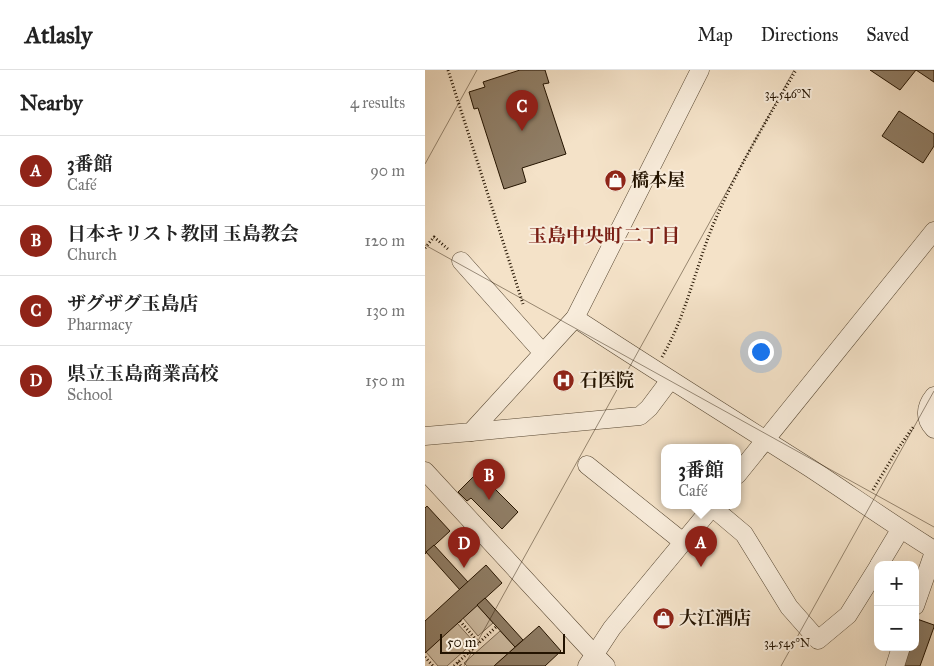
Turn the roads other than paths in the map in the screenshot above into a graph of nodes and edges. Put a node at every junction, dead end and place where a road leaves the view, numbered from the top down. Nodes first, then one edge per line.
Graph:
1 (700, 70) edge
2 (934, 231) edge
3 (461, 261) road end
4 (575, 318) junction
5 (543, 353) junction
6 (662, 376) junction
7 (931, 402) edge
8 (934, 429) edge
9 (471, 432) junction
10 (425, 436) edge
11 (766, 440) junction
12 (587, 466) dead end
13 (425, 470) edge
14 (741, 471) edge
15 (710, 509) edge
16 (714, 509) edge
17 (900, 530) junction
18 (683, 542) junction
19 (934, 551) edge
20 (881, 561) edge
21 (874, 573) edge
22 (919, 594) edge
23 (900, 651) edge
24 (596, 662) edge
25 (895, 666) edge

1 - 4 street
2 - 11 street
3 - 5 street
4 - 5 street
4 - 6 street
5 - 9 street
6 - 9 street
6 - 11 street
7 - 8 street
9 - 10 street
11 - 14 street
11 - 17 street
12 - 18 street
13 - 24 street
15 - 18 street
16 - 21 street
17 - 19 street
17 - 20 street
18 - 24 street
19 - 22 street
23 - 25 street

